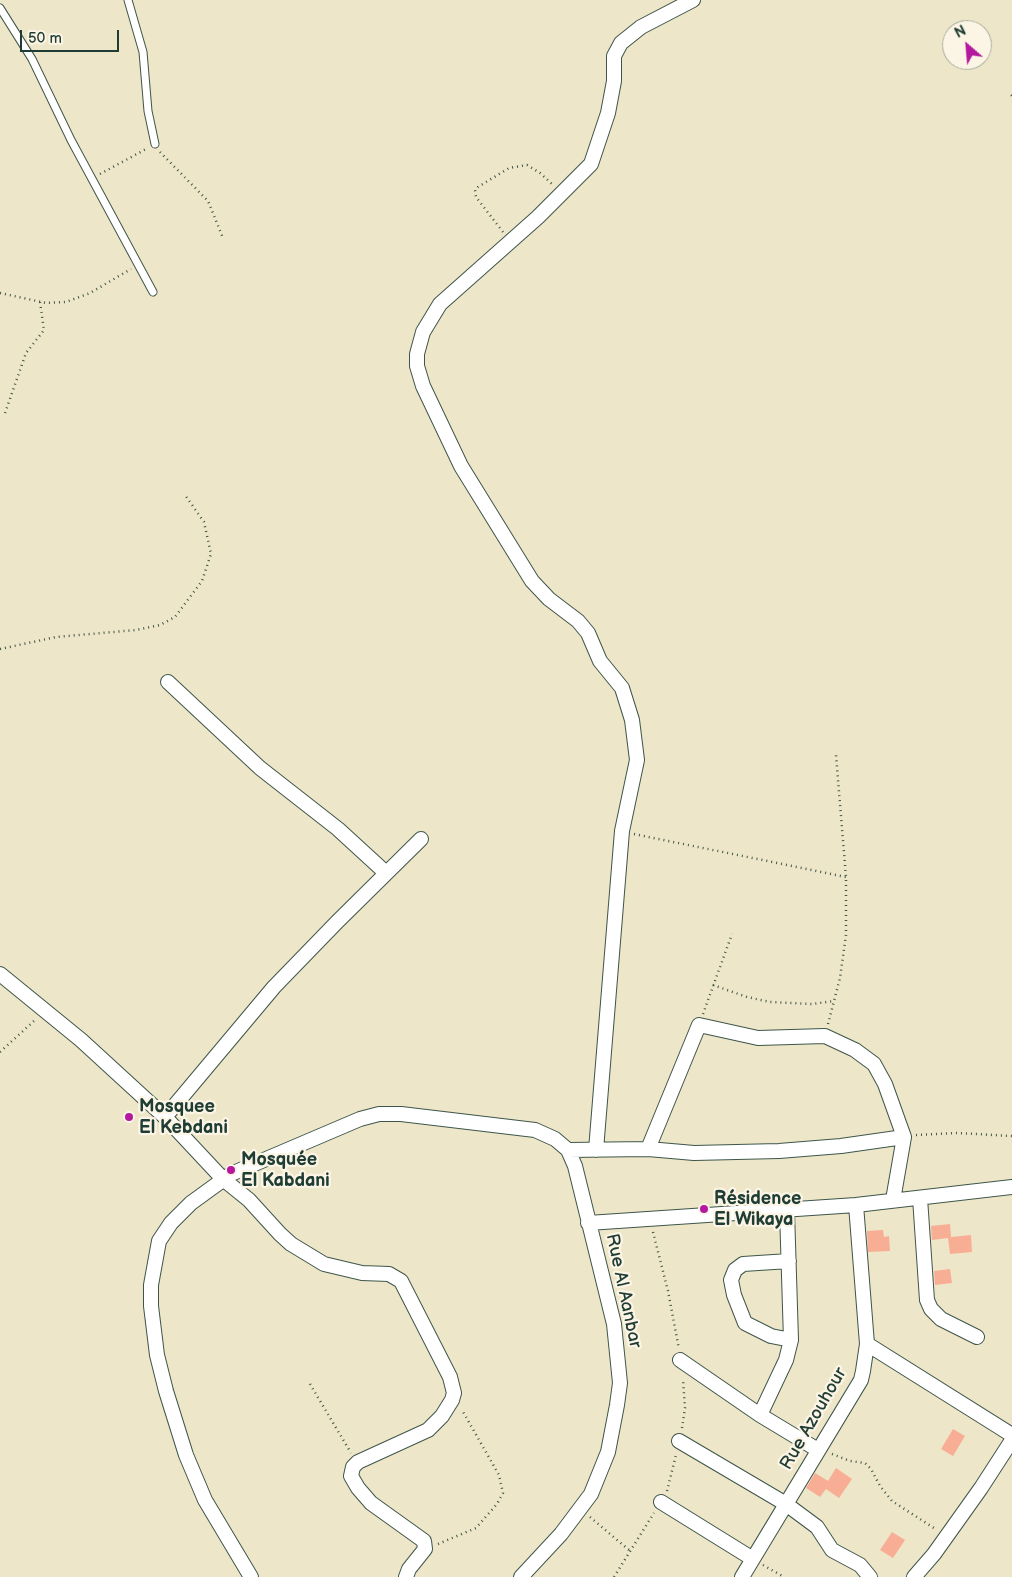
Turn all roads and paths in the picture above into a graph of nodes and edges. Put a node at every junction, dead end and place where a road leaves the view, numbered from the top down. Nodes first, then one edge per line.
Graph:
1 (128, 0) edge
2 (693, 0) edge
3 (0, 8) edge
4 (155, 144) junction
5 (92, 178) junction
6 (562, 194) junction
7 (222, 238) dead end
8 (510, 241) junction
9 (138, 264) junction
10 (153, 292) dead end
11 (0, 293) edge
12 (40, 302) junction
13 (6, 412) dead end
14 (185, 495) dead end
15 (0, 649) edge
16 (168, 682) dead end
17 (836, 755) dead end
18 (622, 831) junction
19 (421, 839) dead end
20 (386, 873) junction
21 (846, 877) junction
22 (732, 934) dead end
23 (0, 974) edge
24 (713, 985) junction
25 (834, 1001) junction
26 (46, 1010) junction
27 (699, 1025) junction
28 (825, 1036) junction
29 (0, 1052) edge
30 (165, 1117) junction
31 (1012, 1136) edge
32 (904, 1137) junction
33 (648, 1149) junction
34 (568, 1150) junction
35 (596, 1150) junction
36 (223, 1180) junction
37 (1012, 1187) edge
38 (920, 1198) junction
39 (893, 1200) junction
40 (856, 1205) junction
41 (787, 1211) junction
42 (650, 1218) junction
43 (588, 1223) junction
44 (789, 1261) junction
45 (977, 1337) dead end
46 (791, 1340) junction
47 (866, 1344) junction
48 (680, 1360) junction
49 (310, 1384) dead end
50 (454, 1394) junction
51 (760, 1415) junction
52 (1012, 1435) edge
53 (1012, 1440) edge
54 (680, 1441) junction
55 (819, 1448) junction
56 (357, 1463) junction
57 (662, 1502) junction
58 (786, 1504) junction
59 (580, 1510) junction
60 (946, 1537) junction
61 (425, 1549) junction
62 (629, 1550) junction
63 (753, 1559) junction
64 (251, 1577) edge
65 (406, 1577) edge
66 (521, 1577) edge
67 (614, 1577) edge
68 (742, 1577) edge
69 (784, 1577) edge
70 (870, 1577) edge
71 (914, 1577) edge

1 - 4 lane
2 - 6 street
3 - 5 lane
4 - 5 path
4 - 7 path
5 - 9 lane
6 - 8 street
6 - 8 path
8 - 18 street
9 - 10 lane
9 - 12 path
11 - 12 path
12 - 13 path
14 - 15 path
16 - 20 street
17 - 21 path
18 - 21 path
18 - 35 street
19 - 20 street
20 - 30 street
21 - 25 path
22 - 24 path
23 - 26 street
24 - 25 path
24 - 27 path
25 - 28 path
26 - 29 path
26 - 30 street
27 - 28 street
27 - 33 street
28 - 32 street
30 - 36 street
31 - 32 path
32 - 33 street
32 - 39 street
33 - 35 street
34 - 35 street
34 - 36 street
34 - 43 street, Rue Al Aanbar
36 - 50 street
36 - 64 street
37 - 38 street
38 - 39 street
38 - 45 street
39 - 40 street
40 - 41 street
40 - 47 street, Rue Azouhour
41 - 42 street
41 - 44 street
42 - 43 street
42 - 48 path
43 - 59 street, Rue Al Aanbar
44 - 46 street
44 - 46 street
46 - 51 street
47 - 52 street
47 - 55 street, Rue Azouhour
48 - 51 street
48 - 54 path
49 - 56 path
50 - 56 street
50 - 61 path
51 - 55 street
53 - 60 street
54 - 57 path
54 - 58 street
55 - 58 street, Rue Azouhour
55 - 60 path
56 - 61 street
57 - 62 path
57 - 63 street
58 - 63 street, Rue Azouhour
58 - 70 street
59 - 62 path
59 - 66 street, Rue Al Aanbar
60 - 71 street
61 - 65 street
62 - 67 path
63 - 68 street, Rue Azouhour
63 - 69 path

